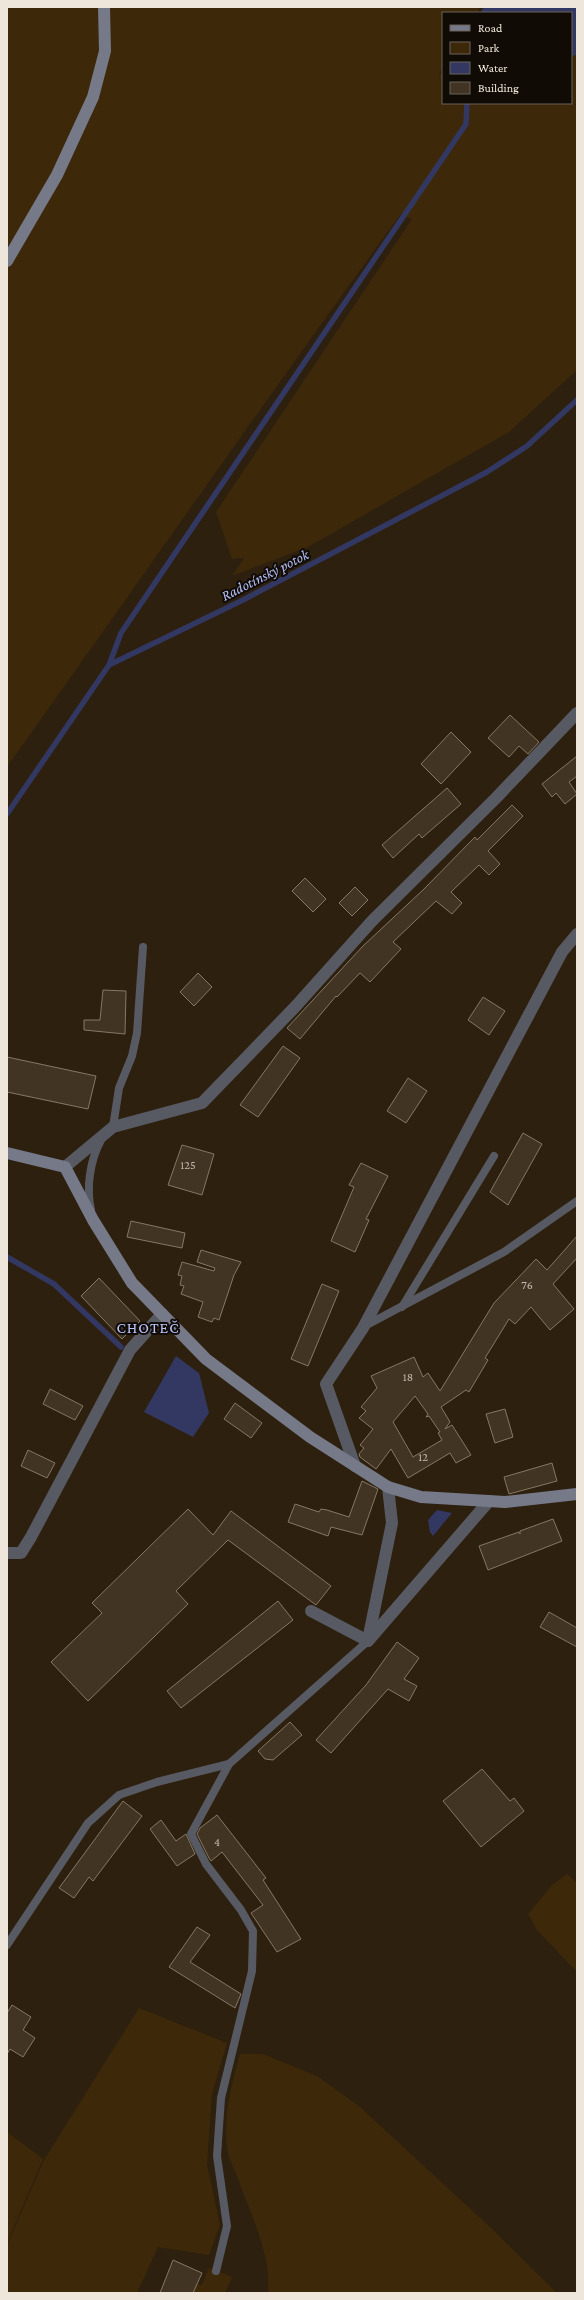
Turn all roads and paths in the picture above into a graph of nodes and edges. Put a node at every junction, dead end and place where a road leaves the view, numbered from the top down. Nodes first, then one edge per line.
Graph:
1 (104, 7) edge
2 (7, 261) edge
3 (577, 713) edge
4 (577, 934) edge
5 (143, 947) dead end
6 (108, 1130) junction
7 (7, 1153) edge
8 (494, 1156) dead end
9 (65, 1167) junction
10 (577, 1201) edge
11 (93, 1220) junction
12 (401, 1307) junction
13 (162, 1314) junction
14 (363, 1328) junction
15 (355, 1466) junction
16 (388, 1487) junction
17 (577, 1494) edge
18 (489, 1501) junction
19 (7, 1553) edge
20 (311, 1611) dead end
21 (368, 1641) junction
22 (229, 1764) junction
23 (7, 1945) edge
24 (216, 2271) dead end

1 - 2 street
3 - 6 street
4 - 14 street
5 - 6 lane
6 - 9 street
6 - 11 lane
7 - 9 street
8 - 12 lane
9 - 11 street
10 - 12 lane
11 - 13 street
12 - 14 lane
13 - 15 street
13 - 19 street
14 - 15 street
15 - 16 street
16 - 18 street
16 - 21 street
17 - 18 street
18 - 21 street
20 - 21 street
21 - 22 lane
22 - 23 lane
22 - 24 lane

